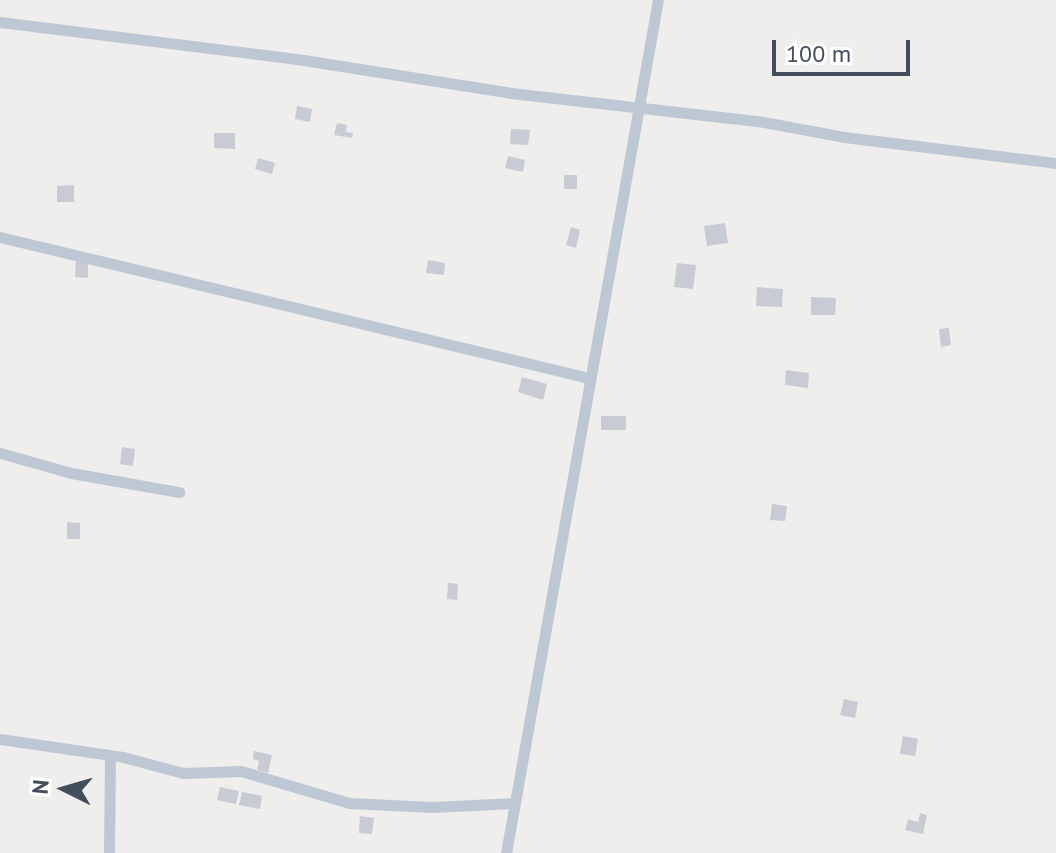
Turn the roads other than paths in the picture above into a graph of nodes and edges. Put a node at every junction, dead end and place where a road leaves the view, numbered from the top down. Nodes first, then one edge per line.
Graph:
1 (658, 0) edge
2 (0, 22) edge
3 (640, 110) junction
4 (1056, 163) edge
5 (0, 237) edge
6 (589, 378) junction
7 (0, 453) edge
8 (179, 492) dead end
9 (0, 739) edge
10 (110, 757) junction
11 (513, 803) junction
12 (109, 853) edge
13 (506, 853) edge

1 - 3 street
2 - 3 street
3 - 4 street
3 - 6 street
5 - 6 street
6 - 11 street
7 - 8 street
9 - 10 street
10 - 11 street
10 - 12 street
11 - 13 street

